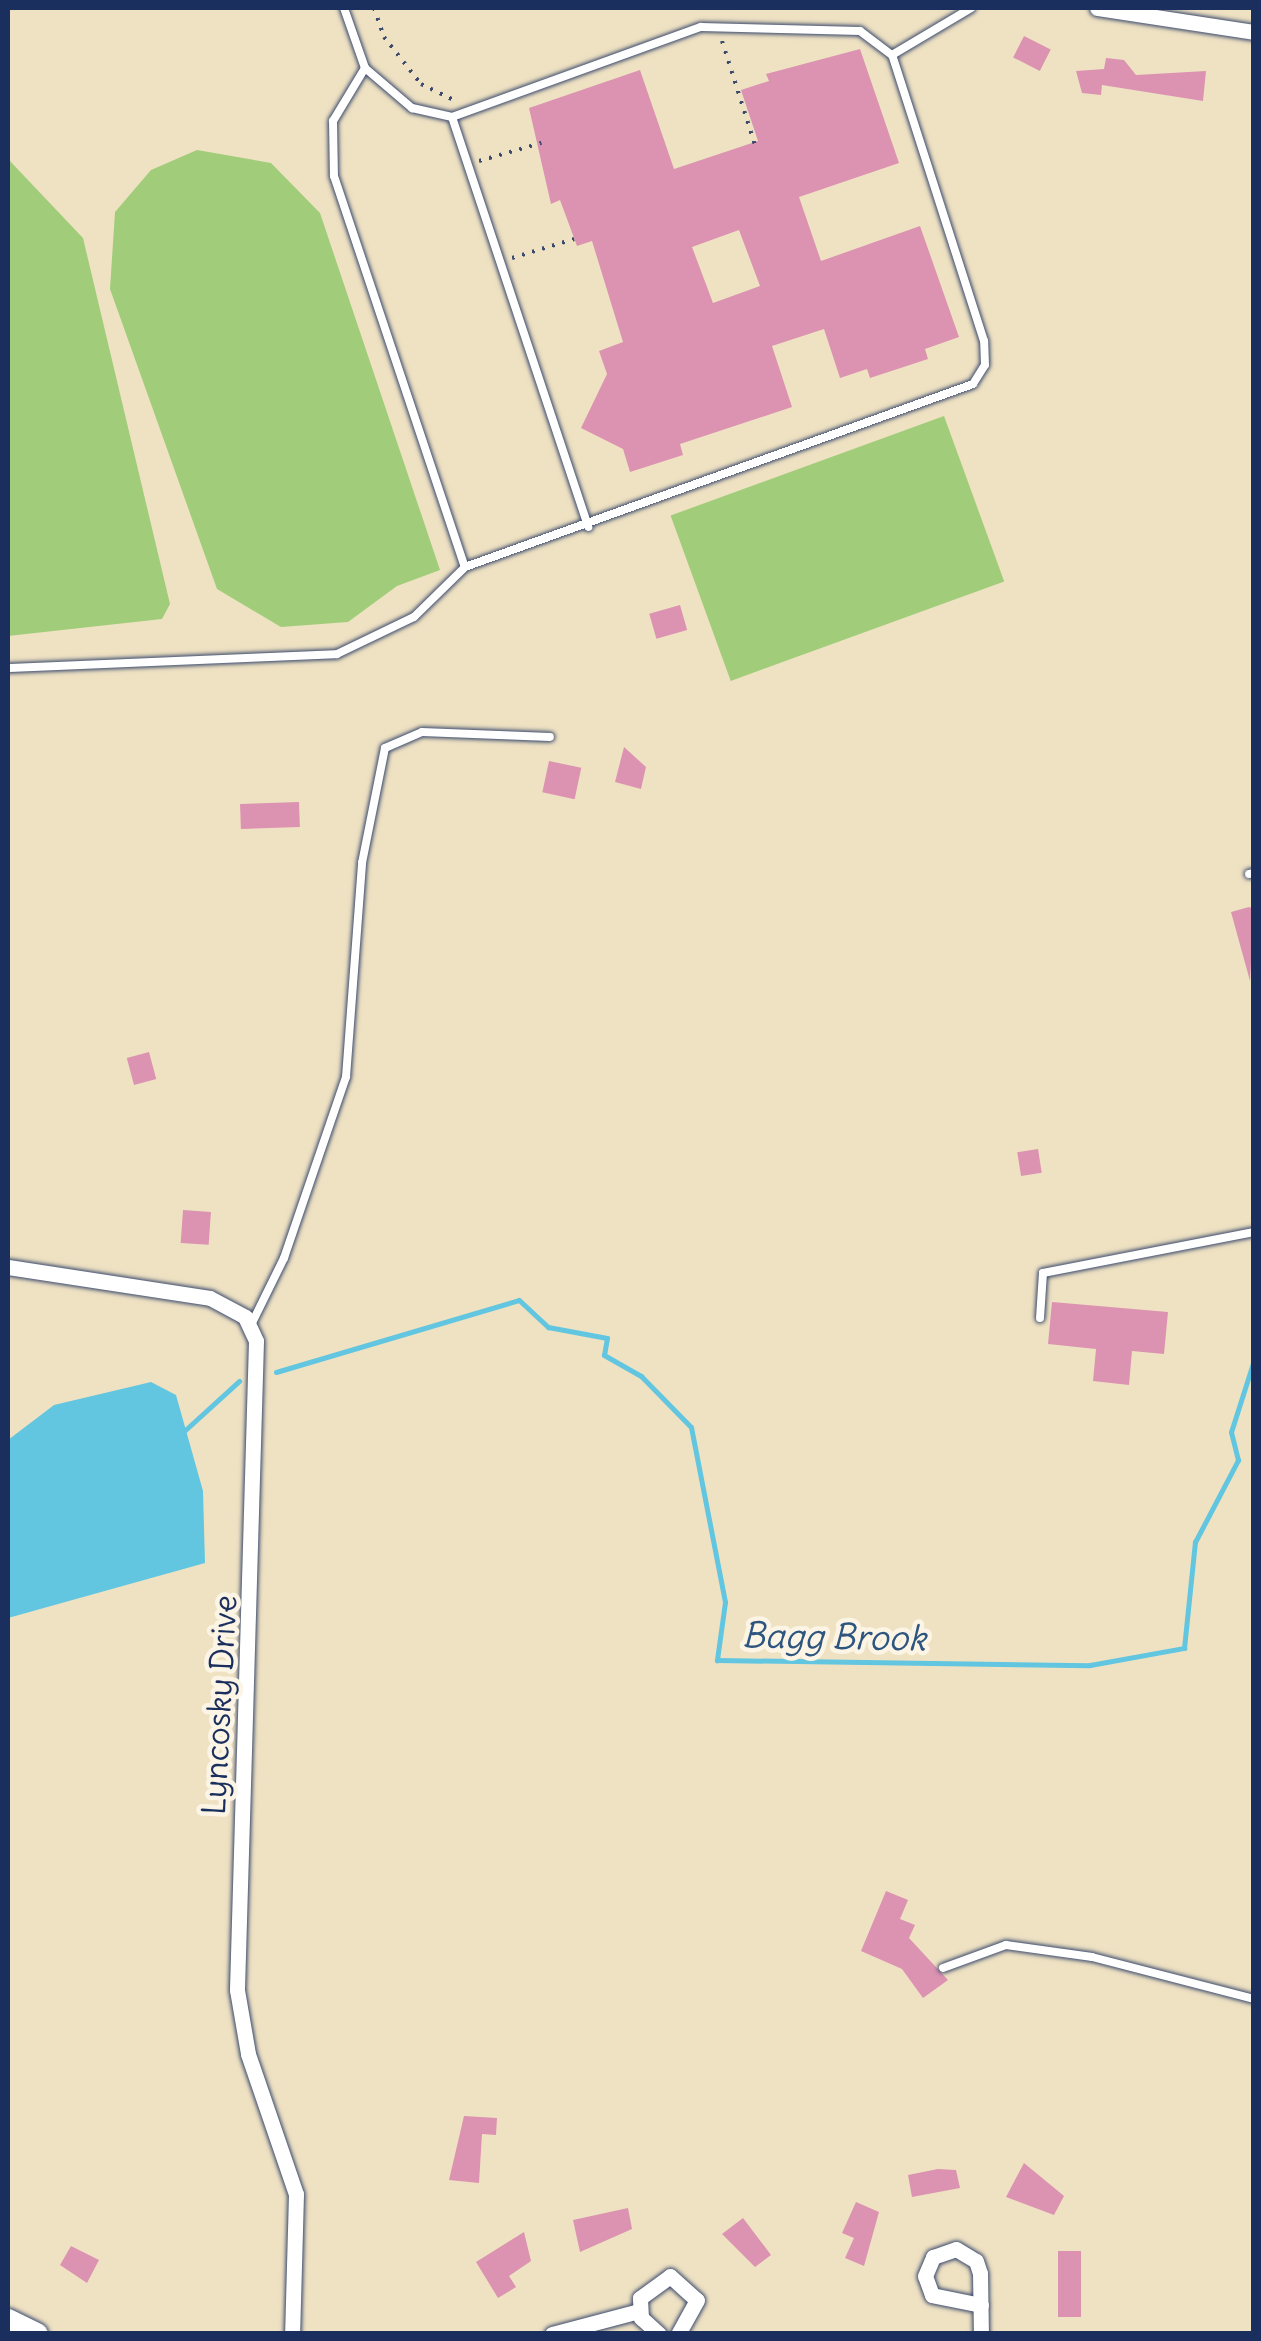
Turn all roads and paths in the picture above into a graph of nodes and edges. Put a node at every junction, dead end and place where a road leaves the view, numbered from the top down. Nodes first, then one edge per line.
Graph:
1 (344, 8) edge
2 (374, 8) edge
3 (971, 8) edge
4 (1098, 8) edge
5 (717, 26) junction
6 (1254, 32) edge
7 (892, 55) junction
8 (365, 68) junction
9 (458, 102) dead end
10 (452, 117) junction
11 (541, 142) dead end
12 (755, 146) dead end
13 (480, 161) dead end
14 (574, 239) dead end
15 (512, 258) dead end
16 (588, 526) junction
17 (465, 567) junction
18 (8, 668) edge
19 (550, 737) dead end
20 (1254, 1232) edge
21 (8, 1267) edge
22 (1040, 1318) dead end
23 (251, 1324) junction
24 (943, 1968) dead end
25 (1254, 1999) edge
26 (981, 2305) dead end
27 (639, 2311) junction
28 (8, 2320) edge
29 (37, 2334) edge
30 (292, 2334) edge
31 (552, 2334) edge
32 (659, 2334) edge
33 (678, 2334) edge
34 (981, 2334) edge

1 - 8 lane
2 - 9 path
3 - 7 lane
4 - 6 street
5 - 7 lane
5 - 10 lane
5 - 12 path
7 - 16 lane
8 - 10 lane
8 - 17 lane
10 - 16 lane
11 - 13 path
14 - 15 path
16 - 17 lane
17 - 18 lane
19 - 23 lane
20 - 22 lane
21 - 23 street
23 - 30 street, Lyncosky Drive
24 - 25 lane
26 - 34 street
27 - 31 street
27 - 32 street
27 - 33 street
28 - 29 main road

